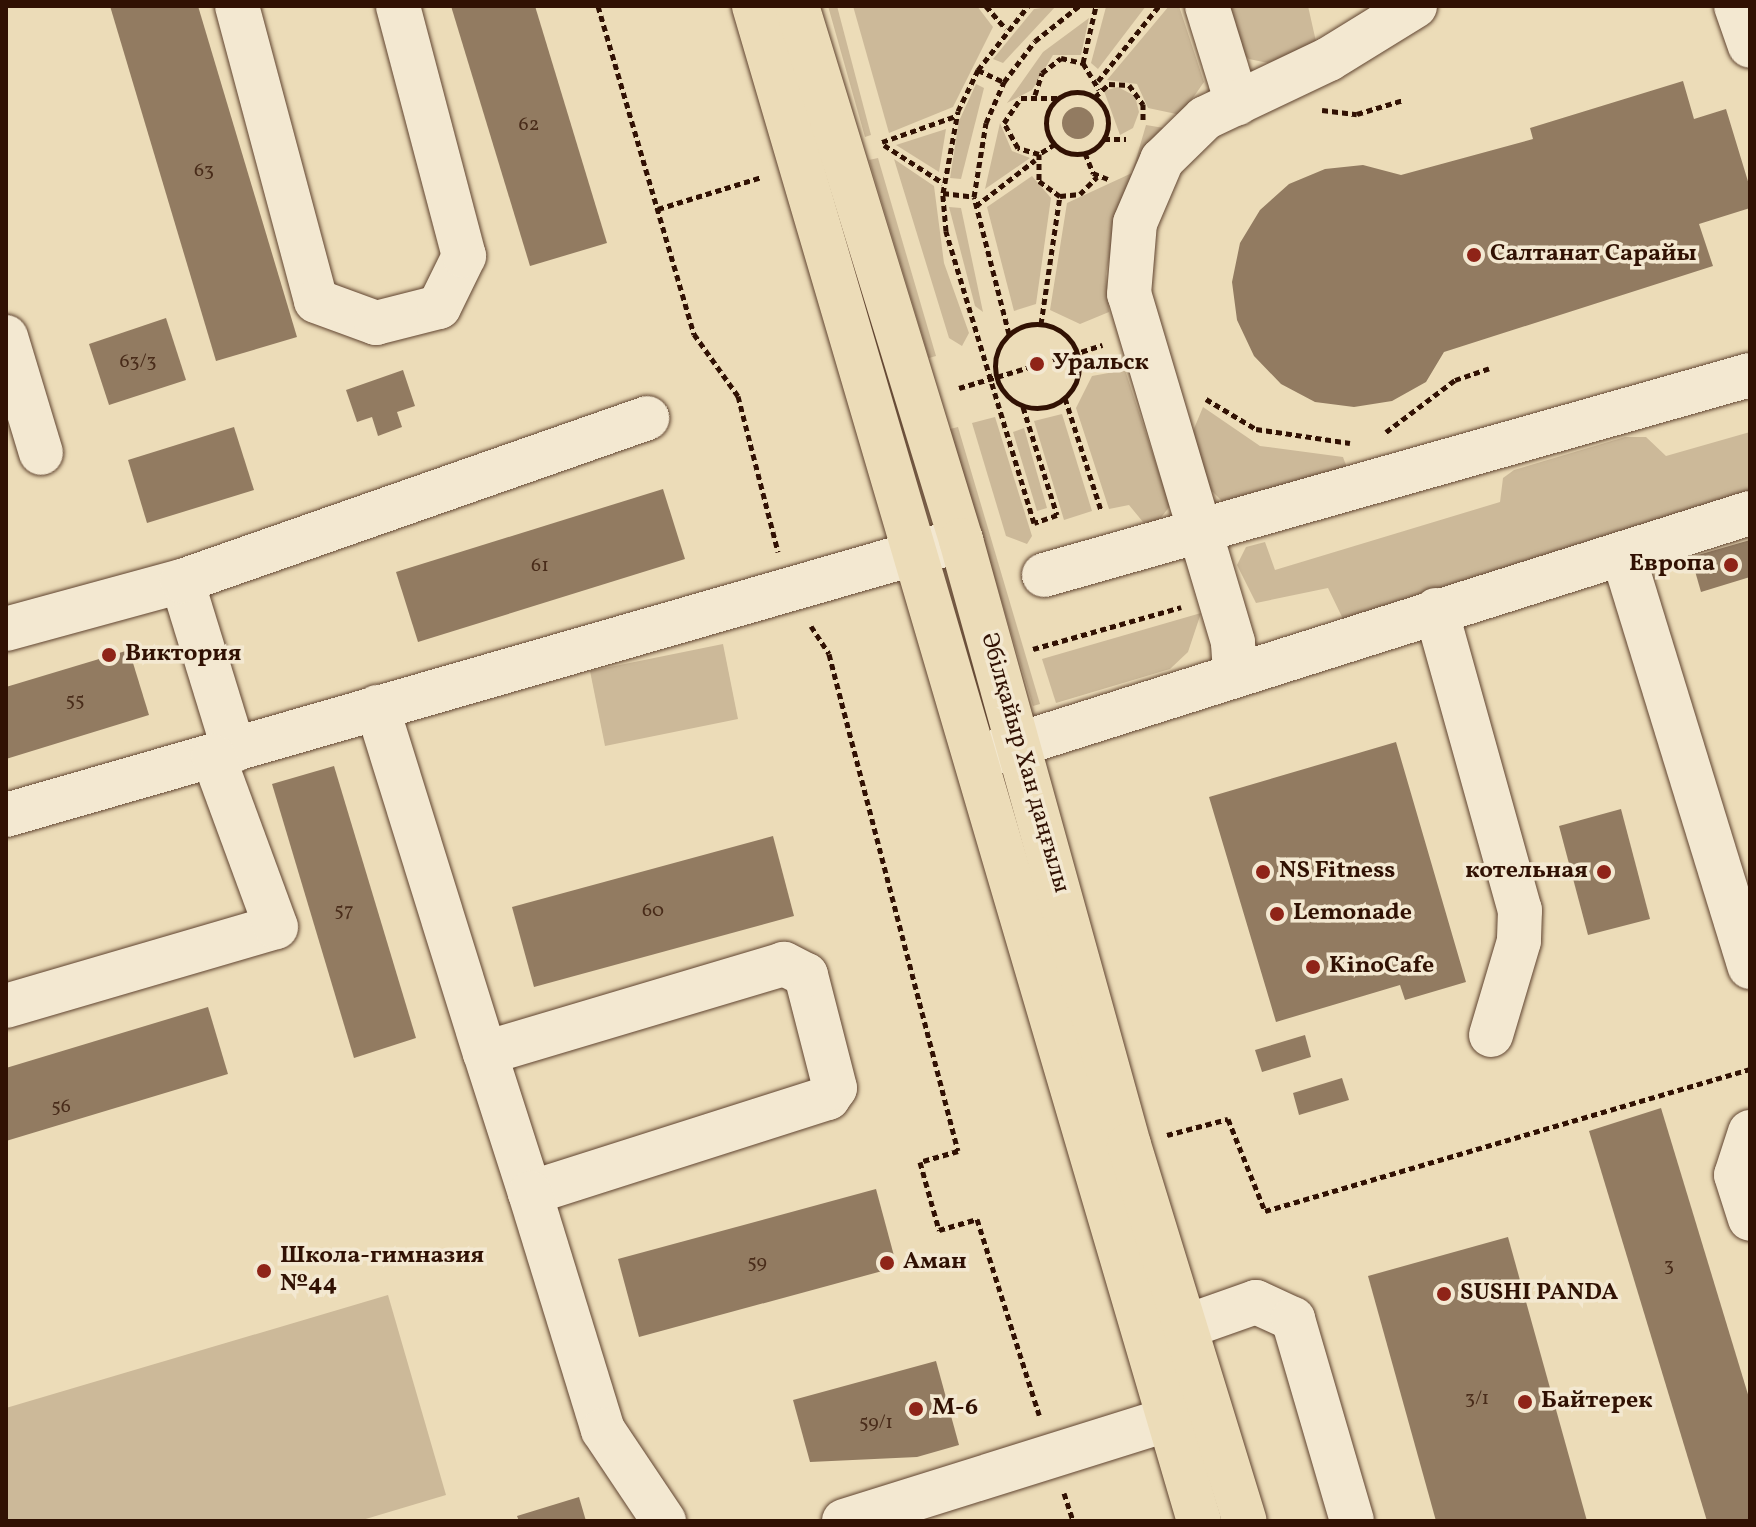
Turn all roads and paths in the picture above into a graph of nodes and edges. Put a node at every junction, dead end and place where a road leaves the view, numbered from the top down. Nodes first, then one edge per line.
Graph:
1 (237, 6) edge
2 (398, 6) edge
3 (598, 6) edge
4 (754, 6) edge
5 (797, 6) edge
6 (986, 6) edge
7 (1028, 6) edge
8 (1079, 6) edge
9 (1096, 6) edge
10 (1159, 6) edge
11 (1207, 6) edge
12 (1415, 6) edge
13 (1736, 6) edge
14 (1350, 25) edge
15 (1006, 29) junction
16 (1750, 46) edge
17 (1083, 63) junction
18 (978, 70) junction
19 (1098, 81) junction
20 (1004, 82) junction
21 (1097, 94) junction
22 (1035, 95) junction
23 (1059, 98) junction
24 (1403, 100) dead end
25 (1237, 103) junction
26 (1308, 111) dead end
27 (956, 116) junction
28 (1104, 139) junction
29 (1055, 144) junction
30 (1038, 157) junction
31 (778, 172) dead end
32 (1097, 177) dead end
33 (943, 183) junction
34 (943, 193) junction
35 (1060, 196) junction
36 (974, 197) junction
37 (976, 206) junction
38 (658, 209) junction
39 (1041, 324) junction
40 (1009, 334) junction
41 (6, 337) edge
42 (1078, 353) junction
43 (1053, 361) dead end
44 (1027, 368) dead end
45 (1489, 368) dead end
46 (1750, 375) edge
47 (994, 379) junction
48 (954, 390) dead end
49 (1198, 390) dead end
50 (1065, 398) junction
51 (1023, 407) junction
52 (647, 418) dead end
53 (1373, 436) dead end
54 (1362, 440) dead end
55 (41, 453) dead end
56 (1101, 510) dead end
57 (1750, 513) edge
58 (1202, 534) junction
59 (961, 540) junction
60 (1623, 555) junction
61 (913, 556) junction
62 (1044, 575) dead end
63 (182, 581) junction
64 (788, 590) junction
65 (1188, 605) dead end
66 (1436, 610) junction
67 (6, 629) edge
68 (1032, 649) dead end
69 (1235, 672) junction
70 (377, 707) junction
71 (1020, 741) junction
72 (224, 753) junction
73 (973, 759) junction
74 (6, 815) edge
75 (1750, 967) edge
76 (6, 1006) edge
77 (1491, 1035) dead end
78 (485, 1053) junction
79 (1750, 1069) edge
80 (1750, 1132) edge
81 (1129, 1145) junction
82 (530, 1193) junction
83 (1750, 1219) edge
84 (1185, 1327) junction
85 (1190, 1413) junction
86 (1052, 1457) junction
87 (848, 1520) edge
88 (664, 1521) edge
89 (1073, 1521) edge
90 (1199, 1521) edge
91 (1245, 1521) edge
92 (1352, 1521) edge

1 - 2 lane
3 - 38 path
4 - 61 main road, Әбілқайыр Хан даңғылы
5 - 59 main road, Әбілқайыр Хан даңғылы
6 - 15 path
7 - 15 path
8 - 20 path
9 - 17 path
10 - 19 path
11 - 25 lane
12 - 14 lane
13 - 16 lane
14 - 25 lane
15 - 18 path
17 - 19 path
17 - 22 path
18 - 20 path
18 - 27 path
19 - 21 path
20 - 36 path
21 - 23 path
21 - 28 path
21 - 28 path
22 - 23 path
22 - 30 path
23 - 29 path
24 - 26 path
25 - 58 lane
27 - 33 path
27 - 33 path
28 - 29 path
29 - 30 path
30 - 35 path
30 - 37 path
31 - 38 path
32 - 35 path
33 - 34 path
34 - 36 path
34 - 47 path
35 - 39 path
36 - 37 path
37 - 40 path
38 - 64 path
39 - 40 path
39 - 42 path
40 - 47 path
41 - 55 lane
42 - 43 path
42 - 50 path
44 - 47 path
45 - 53 path
46 - 58 lane
47 - 48 path
47 - 51 path
47 - 51 path
49 - 54 path
50 - 51 path
50 - 56 path
52 - 63 lane
57 - 60 lane
58 - 62 lane
58 - 69 lane
59 - 61 lane
59 - 71 main road, Әбілқайыр Хан даңғылы
60 - 66 lane
60 - 75 lane
61 - 64 lane
61 - 73 main road, Әбілқайыр Хан даңғылы
63 - 67 lane
63 - 72 lane
64 - 70 lane
64 - 86 path
65 - 68 path
66 - 69 lane
66 - 77 lane
69 - 71 lane
70 - 72 lane
70 - 78 lane
71 - 73 lane
71 - 81 main road, Әбілқайыр Хан даңғылы
72 - 74 lane
72 - 76 lane
73 - 85 main road, Әбілқайыр Хан даңғылы
78 - 82 lane
78 - 82 lane
79 - 81 path
80 - 83 lane
81 - 84 main road, Әбілқайыр Хан даңғылы
82 - 88 lane
84 - 85 main road, Әбілқайыр Хан даңғылы
84 - 92 lane
85 - 86 lane
85 - 90 main road, Әбілқайыр Хан даңғылы
85 - 91 main road, Әбілқайыр Хан даңғылы
86 - 87 lane
86 - 89 path

